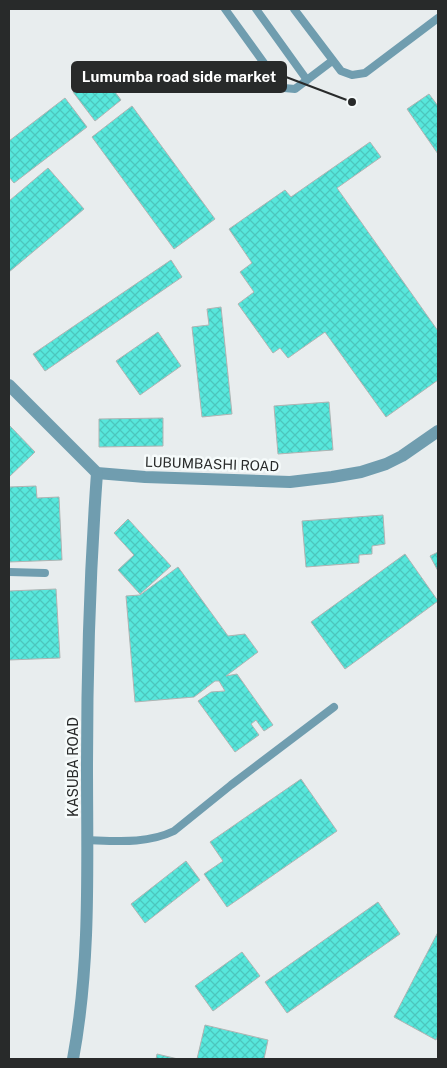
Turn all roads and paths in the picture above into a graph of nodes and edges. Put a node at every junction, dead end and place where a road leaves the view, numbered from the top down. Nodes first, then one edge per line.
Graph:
1 (225, 9) edge
2 (256, 9) edge
3 (294, 9) edge
4 (438, 18) edge
5 (332, 61) junction
6 (307, 80) junction
7 (9, 385) edge
8 (438, 431) edge
9 (98, 474) junction
10 (9, 572) edge
11 (45, 573) dead end
12 (334, 707) dead end
13 (87, 840) junction
14 (72, 1059) edge

1 - 6 lane
2 - 6 lane
3 - 5 lane
4 - 5 lane
5 - 6 lane
7 - 9 street
8 - 9 street, LUBUMBASHI ROAD
9 - 13 street, KASUBA ROAD
10 - 11 lane
12 - 13 lane
13 - 14 street, KASUBA ROAD

